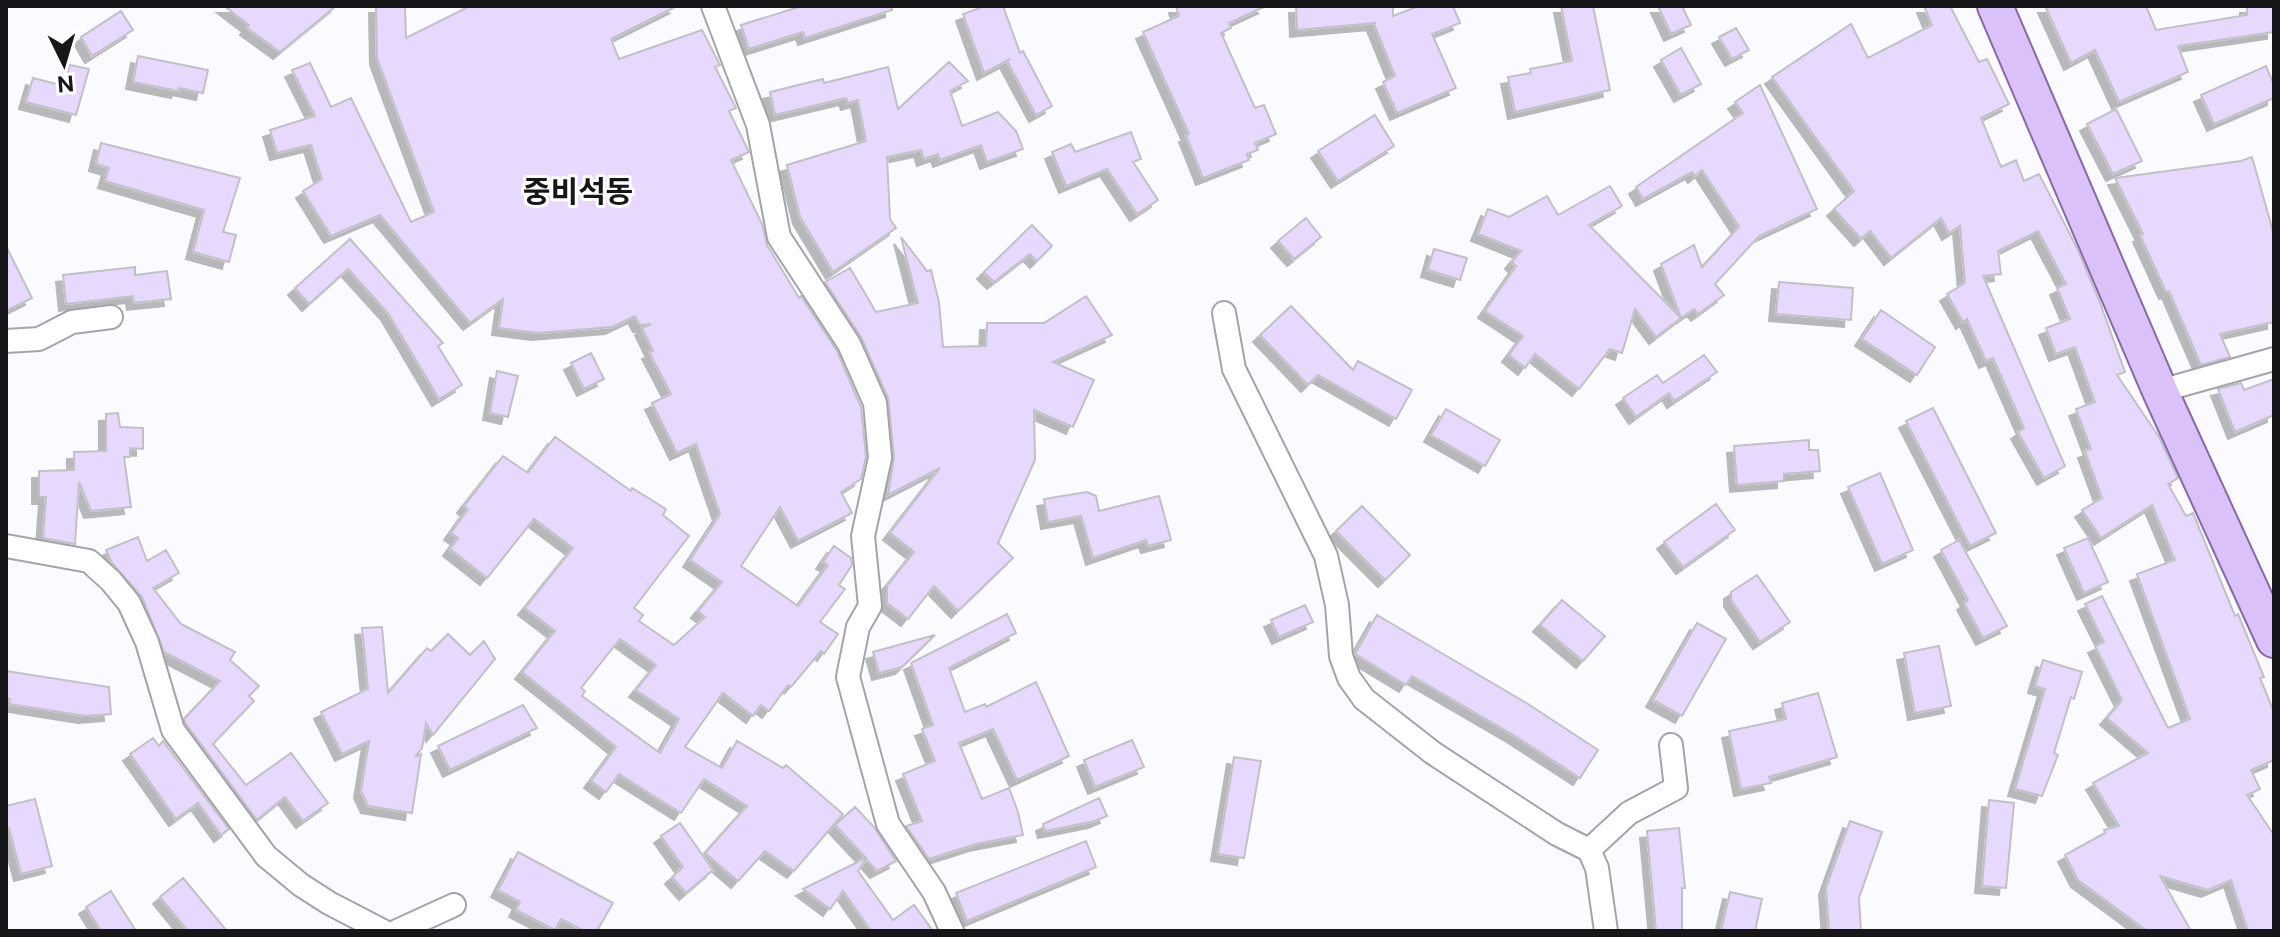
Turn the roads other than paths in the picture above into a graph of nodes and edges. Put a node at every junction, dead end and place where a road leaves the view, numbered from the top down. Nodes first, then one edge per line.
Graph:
1 (713, 6) edge
2 (1995, 6) edge
3 (1224, 313) dead end
4 (111, 317) dead end
5 (6, 341) edge
6 (2274, 359) edge
7 (2160, 391) junction
8 (6, 546) edge
9 (2274, 640) edge
10 (1671, 745) dead end
11 (1589, 850) junction
12 (454, 905) dead end
13 (383, 931) edge
14 (397, 931) edge
15 (952, 931) edge
16 (1606, 931) edge

1 - 15 street
2 - 7 main road
3 - 11 street
4 - 5 street
6 - 7 street
7 - 9 main road
8 - 13 street
10 - 11 street
11 - 16 street
12 - 14 street

